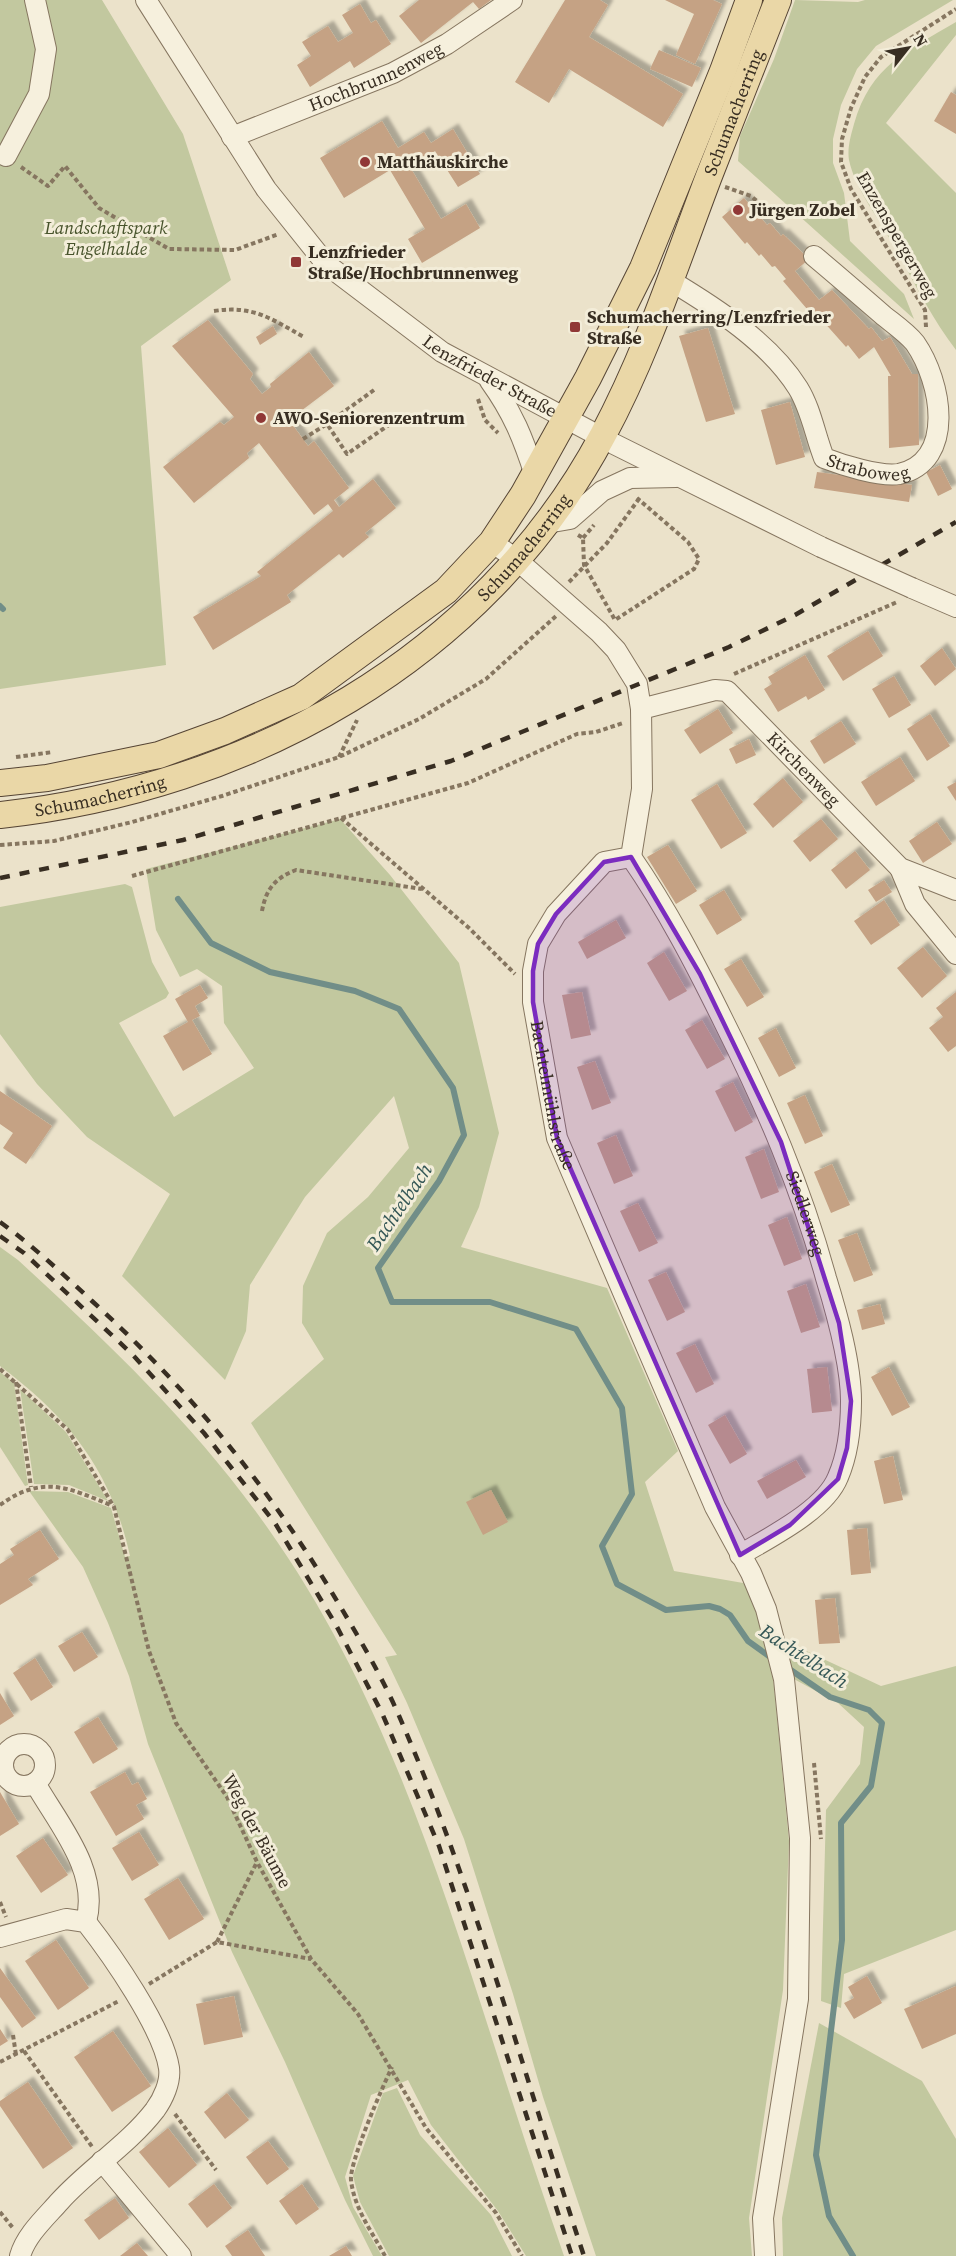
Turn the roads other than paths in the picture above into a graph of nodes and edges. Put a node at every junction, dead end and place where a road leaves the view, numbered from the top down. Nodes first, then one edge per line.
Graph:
1 (35, 0) edge
2 (146, 0) edge
3 (512, 0) edge
4 (749, 0) edge
5 (778, 0) edge
6 (232, 137) junction
7 (6, 156) road end
8 (814, 256) dead end
9 (671, 281) junction
10 (489, 378) junction
11 (566, 419) junction
12 (602, 438) junction
13 (535, 475) junction
14 (679, 477) junction
15 (547, 523) junction
16 (492, 542) junction
17 (517, 560) junction
18 (956, 607) edge
19 (641, 708) junction
20 (0, 783) edge
21 (0, 815) edge
22 (631, 856) junction
23 (900, 868) junction
24 (956, 890) edge
25 (956, 954) edge
26 (740, 1555) junction
27 (34, 1783) dead end
28 (86, 1922) junction
29 (0, 1937) edge
30 (102, 2161) junction
31 (20, 2256) edge
32 (181, 2256) edge
33 (765, 2256) edge

1 - 7 street
2 - 6 street, Lenzfrieder Straße
3 - 6 street, Hochbrunnenweg
4 - 11 main road, Schumacherring
5 - 9 main road, Schumacherring
6 - 10 street, Lenzfrieder Straße
8 - 9 street, Straboweg
9 - 12 main road, Schumacherring
10 - 11 street, Lenzfrieder Straße
10 - 13 street
11 - 12 street, Lenzfrieder Straße
11 - 13 main road, Schumacherring
12 - 14 street, Lenzfrieder Straße
12 - 15 main road, Schumacherring
13 - 16 main road, Schumacherring
14 - 15 street
14 - 18 street, Lenzfrieder Straße, bridge
15 - 17 main road, Schumacherring
16 - 17 street
16 - 20 main road, Schumacherring
17 - 19 street
17 - 21 main road, Schumacherring
19 - 22 street
19 - 23 street, Kirchenweg
22 - 26 street, Bachtelmühlstraße
22 - 26 street, Siedlerweg
23 - 24 street, Kirchenweg
23 - 25 street
26 - 33 street, Bachtelmühlstraße
27 - 28 street
28 - 29 street
28 - 30 street
30 - 31 street
30 - 32 street

